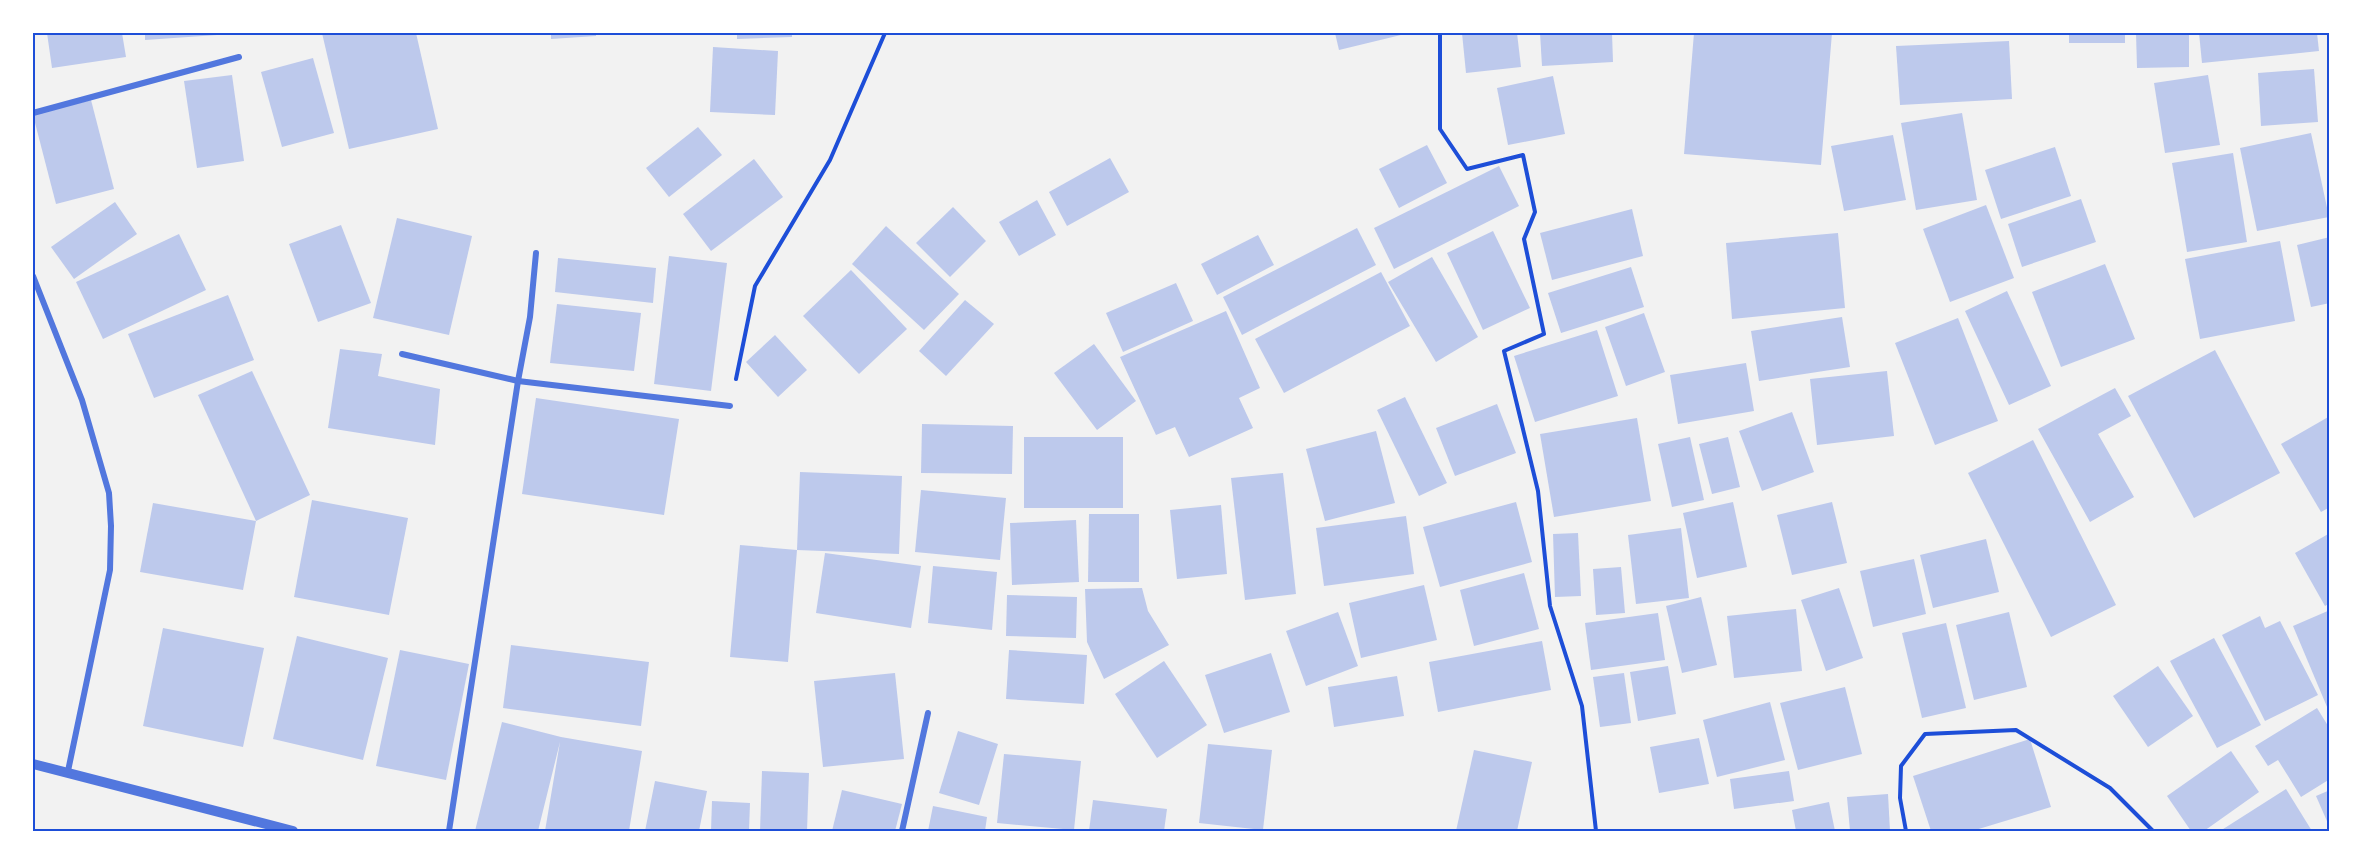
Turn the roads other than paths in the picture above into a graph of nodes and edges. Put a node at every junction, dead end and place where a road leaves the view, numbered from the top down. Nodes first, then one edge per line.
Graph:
1 (239, 57) dead end
2 (33, 113) edge
3 (536, 253) dead end
4 (33, 276) edge
5 (402, 354) dead end
6 (518, 381) junction
7 (730, 406) road end
8 (928, 713) dead end
9 (33, 764) edge
10 (68, 771) junction
11 (293, 831) edge
12 (448, 831) edge
13 (902, 831) edge

1 - 2 street
3 - 6 street
4 - 10 street
5 - 6 street
6 - 7 street
6 - 12 street
8 - 13 street
9 - 10 street
10 - 11 street

